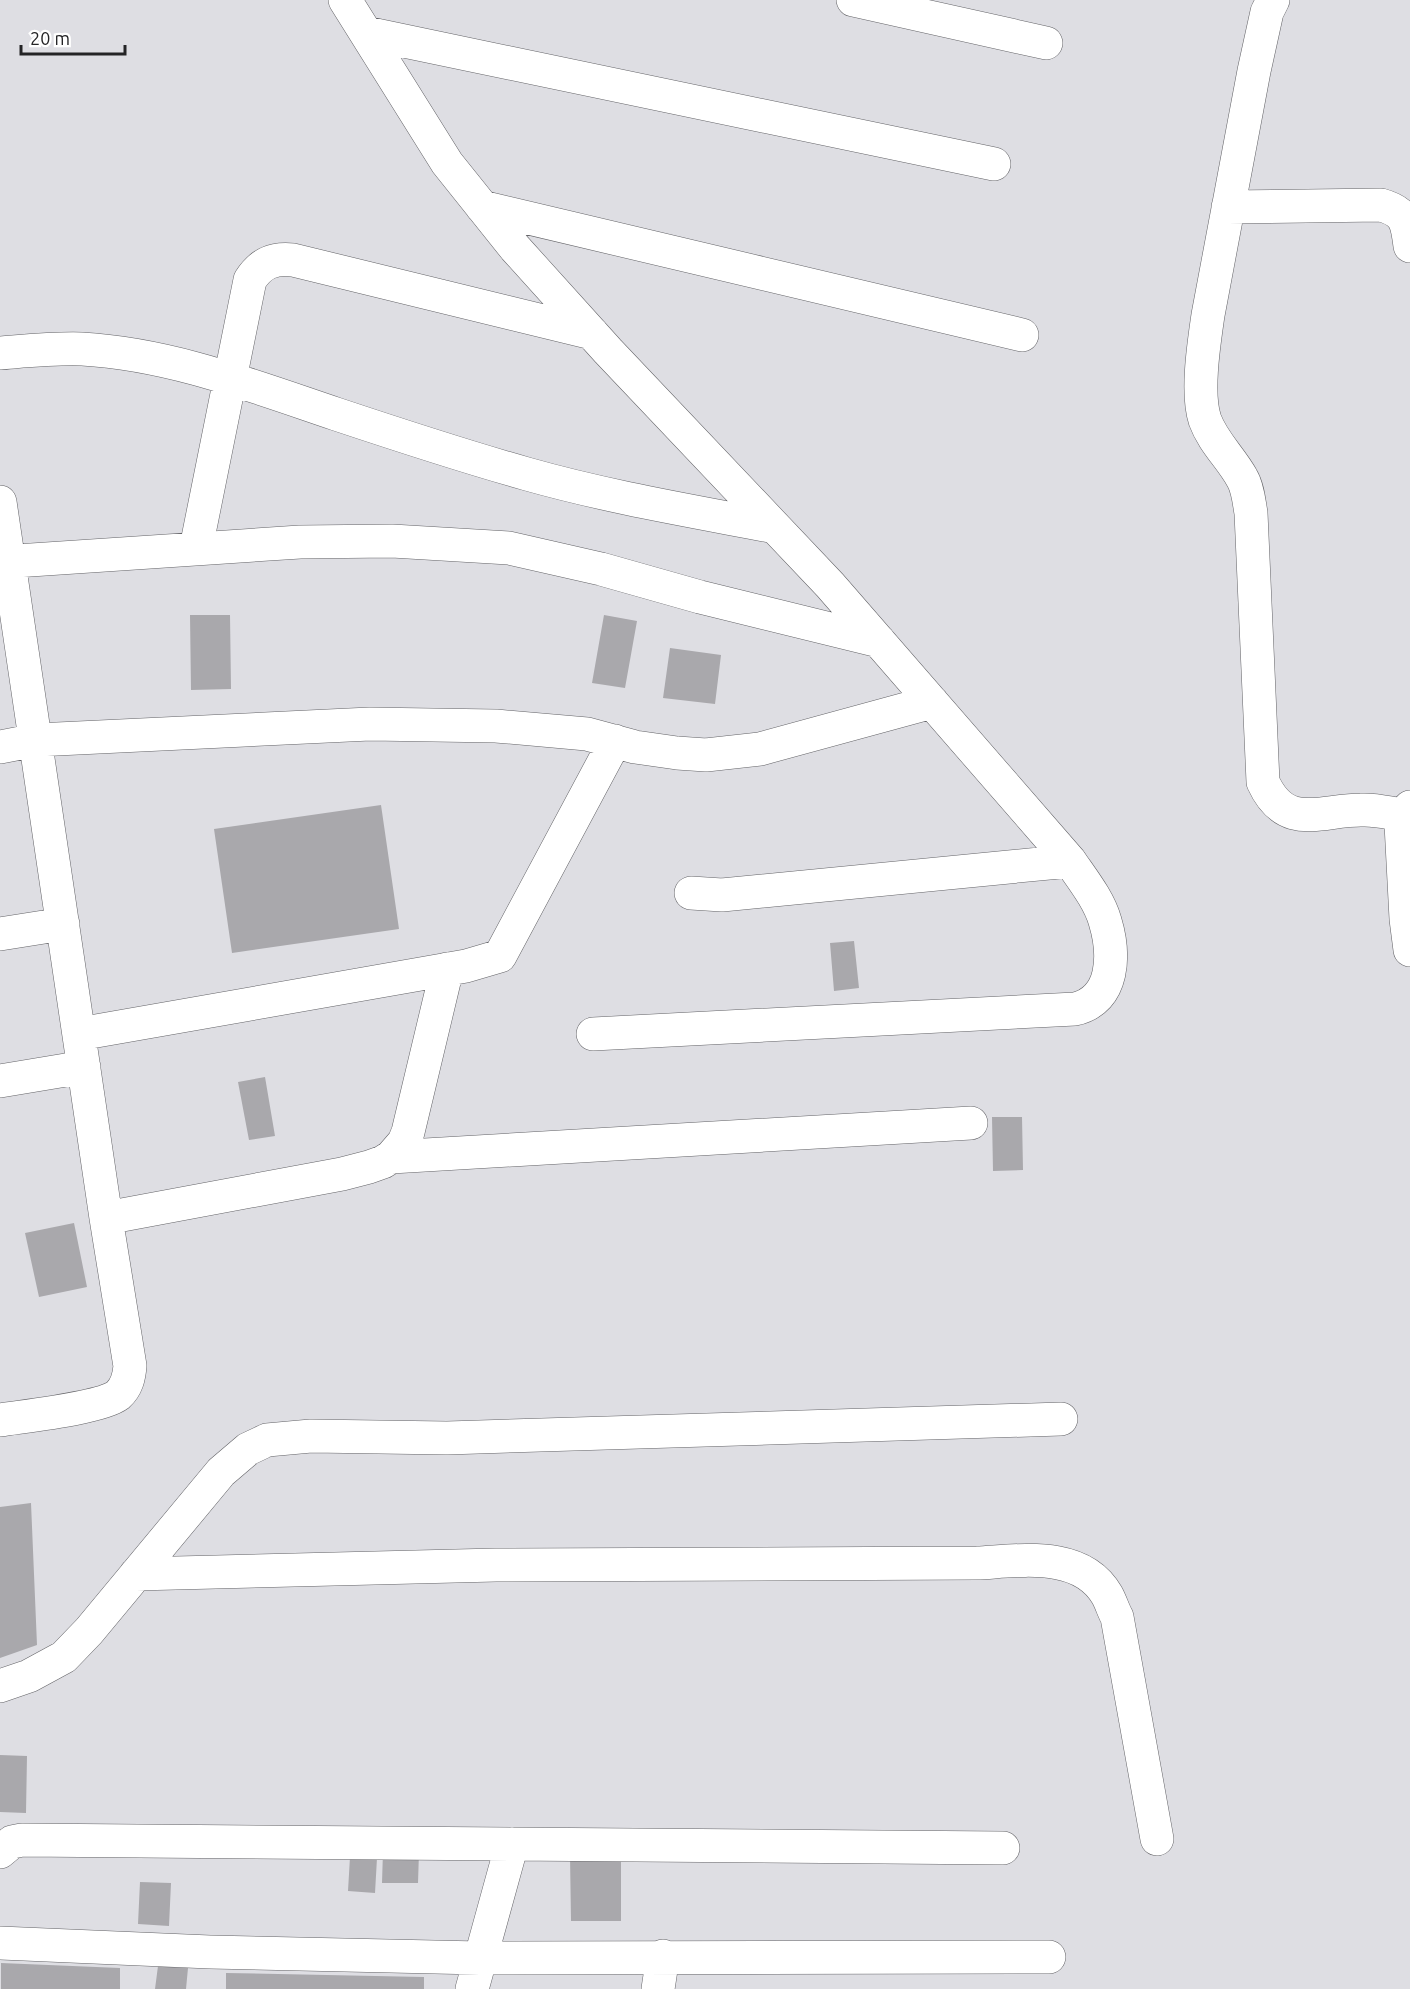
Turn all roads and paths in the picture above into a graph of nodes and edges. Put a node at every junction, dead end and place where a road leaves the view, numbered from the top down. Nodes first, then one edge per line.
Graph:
1 (345, 0) edge
2 (853, 0) edge
3 (1273, 0) edge
4 (366, 33) junction
5 (1046, 43) dead end
6 (994, 164) dead end
7 (482, 207) junction
8 (1228, 207) junction
9 (1410, 246) edge
10 (592, 333) junction
11 (1022, 335) dead end
12 (0, 353) edge
13 (230, 378) junction
14 (0, 502) edge
15 (775, 527) junction
16 (196, 548) junction
17 (4, 562) edge
18 (879, 641) junction
19 (932, 702) junction
20 (36, 740) junction
21 (615, 741) junction
22 (0, 747) edge
23 (1407, 811) edge
24 (1071, 861) junction
25 (691, 893) dead end
26 (63, 924) junction
27 (0, 934) edge
28 (1410, 950) edge
29 (447, 969) junction
30 (79, 1034) junction
31 (593, 1034) dead end
32 (84, 1067) junction
33 (0, 1081) edge
34 (970, 1123) dead end
35 (391, 1158) junction
36 (106, 1218) junction
37 (1061, 1419) dead end
38 (0, 1420) edge
39 (136, 1574) junction
40 (0, 1686) edge
41 (1157, 1839) dead end
42 (512, 1844) junction
43 (1004, 1848) dead end
44 (0, 1852) edge
45 (0, 1943) edge
46 (663, 1956) junction
47 (1049, 1957) dead end
48 (480, 1958) junction
49 (472, 1989) edge
50 (658, 1989) edge

1 - 4 street
2 - 5 street
3 - 8 street
4 - 6 street
4 - 7 street
7 - 10 street
7 - 11 street
8 - 9 street
8 - 23 street
10 - 13 street
10 - 15 street
12 - 13 street
13 - 15 street
13 - 16 street
14 - 17 street
15 - 18 street
16 - 17 street
16 - 18 street
17 - 20 street
18 - 19 street
19 - 21 street
19 - 24 street
20 - 21 street
20 - 22 street
20 - 26 street
21 - 29 street
23 - 28 street
24 - 25 street
24 - 31 street
26 - 27 street
26 - 30 street
29 - 30 street
29 - 35 street
30 - 32 street
32 - 33 street
32 - 36 street
34 - 35 street
35 - 36 street
36 - 38 street
37 - 39 street
39 - 40 street
39 - 41 street
42 - 43 street
42 - 44 street
42 - 48 street
45 - 48 street
46 - 47 street
46 - 48 street
46 - 50 street
48 - 49 street

